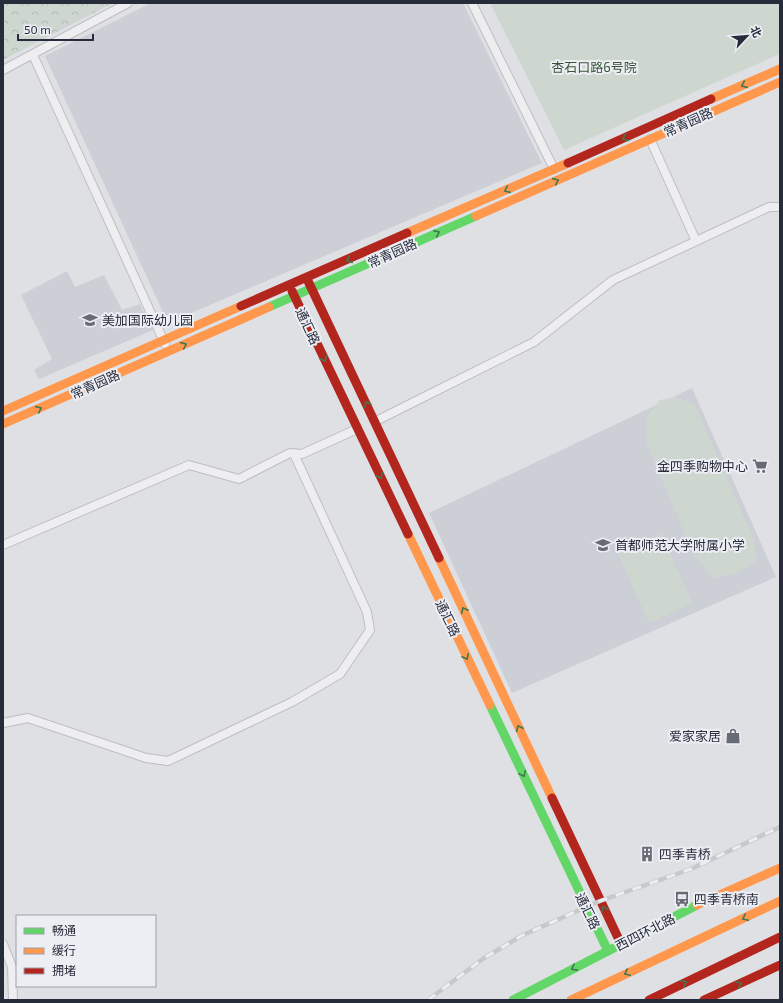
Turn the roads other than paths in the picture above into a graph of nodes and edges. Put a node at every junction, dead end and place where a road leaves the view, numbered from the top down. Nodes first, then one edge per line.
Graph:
1 (128, 3) edge
2 (472, 3) edge
3 (33, 55) junction
4 (780, 69) edge
5 (3, 70) edge
6 (780, 82) edge
7 (650, 139) junction
8 (554, 169) junction
9 (780, 207) edge
10 (696, 240) junction
11 (306, 279) junction
12 (289, 286) junction
13 (312, 288) junction
14 (294, 296) junction
15 (163, 341) junction
16 (168, 352) junction
17 (3, 411) edge
18 (376, 421) junction
19 (3, 424) edge
20 (357, 429) junction
21 (294, 454) junction
22 (3, 545) edge
23 (3, 723) edge
24 (780, 868) edge
25 (780, 901) edge
26 (780, 937) edge
27 (3, 944) edge
28 (621, 944) junction
29 (608, 951) junction
30 (780, 965) edge
31 (13, 1000) edge
32 (513, 1000) edge
33 (571, 1000) edge
34 (649, 1000) edge
35 (704, 1000) edge

1 - 3 street
2 - 8 street
3 - 5 street
3 - 15 street
4 -> 8 main road, 常青园路
6 - 7 main road, 常青园路
7 - 10 street
13 -> 7 main road, 常青园路
8 -> 11 main road, 常青园路
9 - 10 street
10 - 18 street
11 - 12 main road, 常青园路
11 - 13 main road, 通汇路
12 - 14 main road, 通汇路
12 - 15 main road, 常青园路
13 - 14 main road, 常青园路
18 -> 13 main road, 通汇路
16 -> 14 main road, 常青园路
14 -> 20 main road, 通汇路
15 - 16 street
15 - 17 main road, 常青园路
19 -> 16 main road, 常青园路
28 -> 18 main road, 通汇路
20 - 21 street
20 -> 29 main road, 通汇路
21 - 22 street
21 - 23 street
24 - 28 main road, 西四环北路
25 -> 33 main road
34 -> 26 main road
27 - 31 street
28 - 29 main road, 西四环北路
29 -> 32 main road, 西四环北路
35 -> 30 main road

